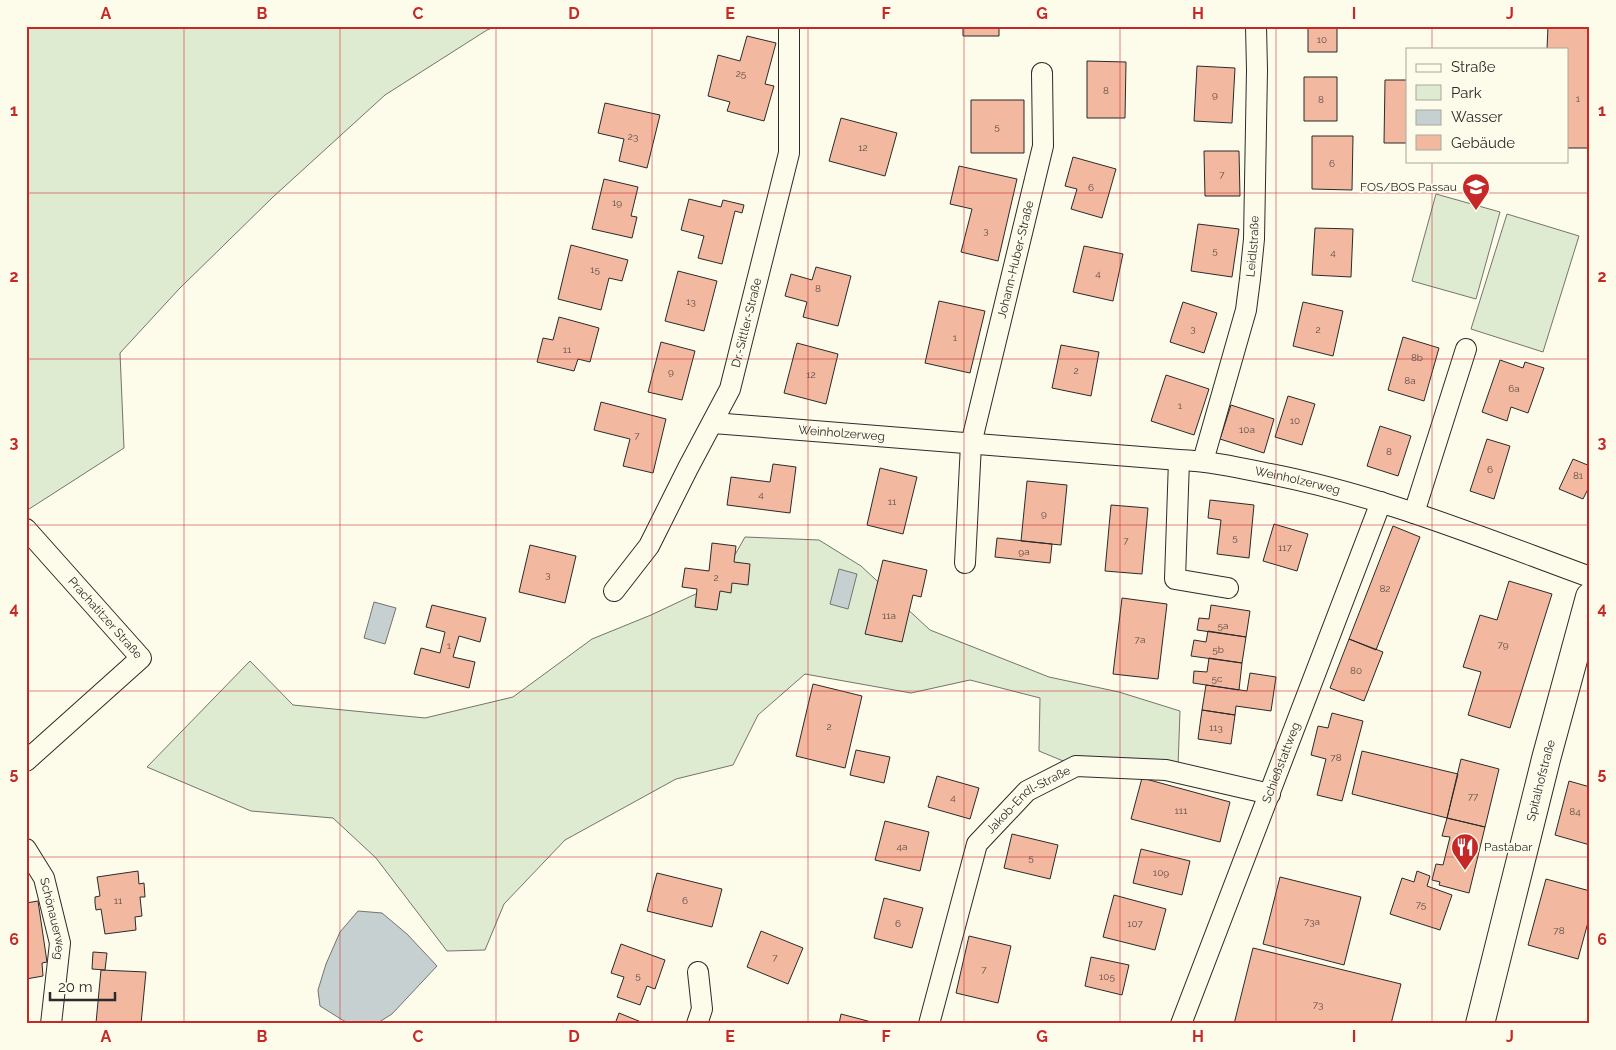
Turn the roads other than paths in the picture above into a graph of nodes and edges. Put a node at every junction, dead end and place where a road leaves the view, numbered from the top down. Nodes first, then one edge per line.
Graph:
1 (790, 26) edge
2 (1256, 26) edge
3 (1042, 73) dead end
4 (1466, 349) dead end
5 (713, 423) junction
6 (971, 444) junction
7 (1179, 460) junction
8 (1203, 461) junction
9 (1381, 502) junction
10 (1414, 513) junction
11 (26, 530) edge
12 (965, 563) dead end
13 (1590, 577) edge
14 (1228, 588) dead end
15 (614, 591) dead end
16 (1590, 597) edge
17 (26, 761) edge
18 (1270, 794) junction
19 (26, 849) edge
20 (698, 972) dead end
21 (51, 1024) edge
22 (697, 1024) edge
23 (929, 1024) edge
24 (1181, 1024) edge
25 (1480, 1024) edge

1 - 5 street, Dr.-Sittler-Straße
2 - 8 street, Leidlstraße
3 - 6 street, Johann-Huber-Straße
4 - 10 street
5 - 6 street, Weinholzerweg
5 - 15 street, Dr.-Sittler-Straße
6 - 7 street, Weinholzerweg
6 - 12 street
7 - 8 street, Weinholzerweg
7 - 14 street
8 - 9 street, Weinholzerweg
9 - 10 street, Weinholzerweg
9 - 18 street, Schießstattweg
10 - 13 street, Weinholzerweg
11 - 17 street, Prachatitzer Straße
16 - 25 street, Spitalhofstraße
18 - 23 street, Jakob-Endl-Straße
18 - 24 street, Schießstattweg
19 - 21 street, Schönauerweg
20 - 22 street

